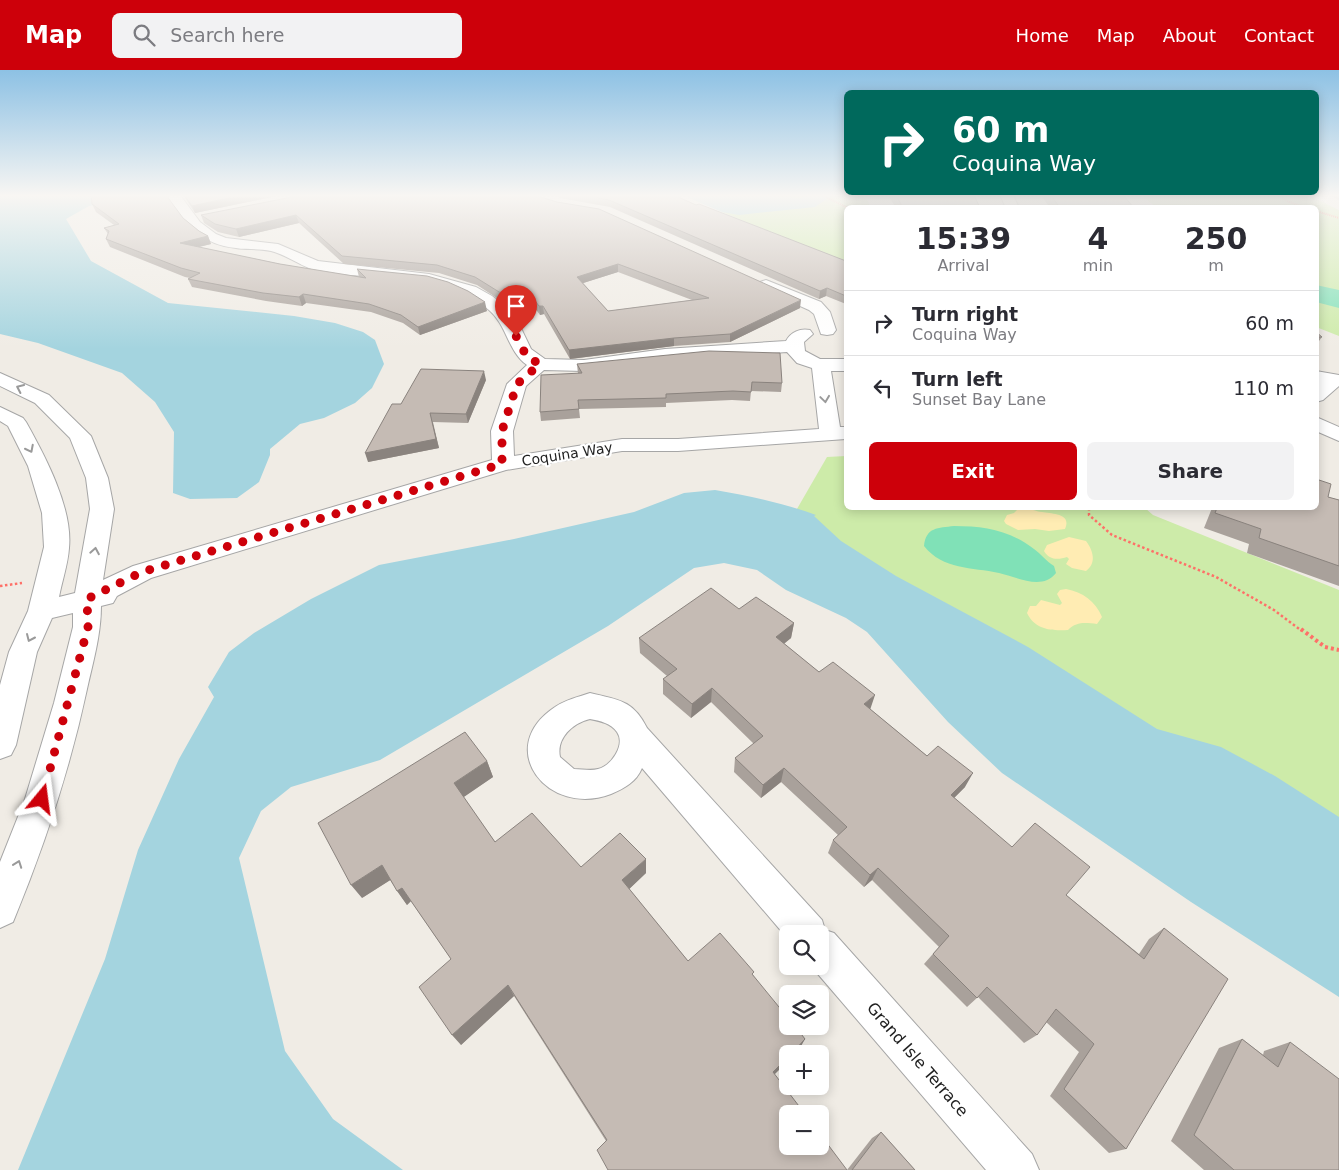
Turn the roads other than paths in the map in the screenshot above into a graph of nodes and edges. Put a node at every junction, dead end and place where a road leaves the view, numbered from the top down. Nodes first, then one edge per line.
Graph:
1 (267, 246) edge
2 (754, 279) edge
3 (793, 346) junction
4 (540, 364) junction
5 (821, 364) junction
6 (844, 367) edge
7 (1330, 378) edge
8 (0, 379) edge
9 (1319, 392) edge
10 (0, 413) edge
11 (1319, 425) edge
12 (838, 433) edge
13 (1339, 435) edge
14 (678, 445) junction
15 (1319, 445) edge
16 (1339, 453) edge
17 (502, 464) junction
18 (87, 599) junction
19 (42, 611) junction
20 (636, 738) dead end
21 (0, 745) edge
22 (0, 909) edge
23 (800, 925) edge
24 (829, 957) edge
25 (1016, 1170) edge

1 - 4 street
2 - 3 street
3 - 4 street
3 - 5 street
4 - 17 street
5 - 6 street
5 -> 12 street
7 - 9 street
18 -> 8 street
10 -> 19 street
11 - 13 street
12 - 14 street, Coquina Way
14 - 17 street, Coquina Way
14 - 18 street, Coquina Way
15 - 16 street
17 - 18 street, Coquina Way
18 - 19 street, Coquina Way
22 -> 18 street
19 -> 21 street
20 - 23 street
24 - 25 street, Grand Isle Terrace

